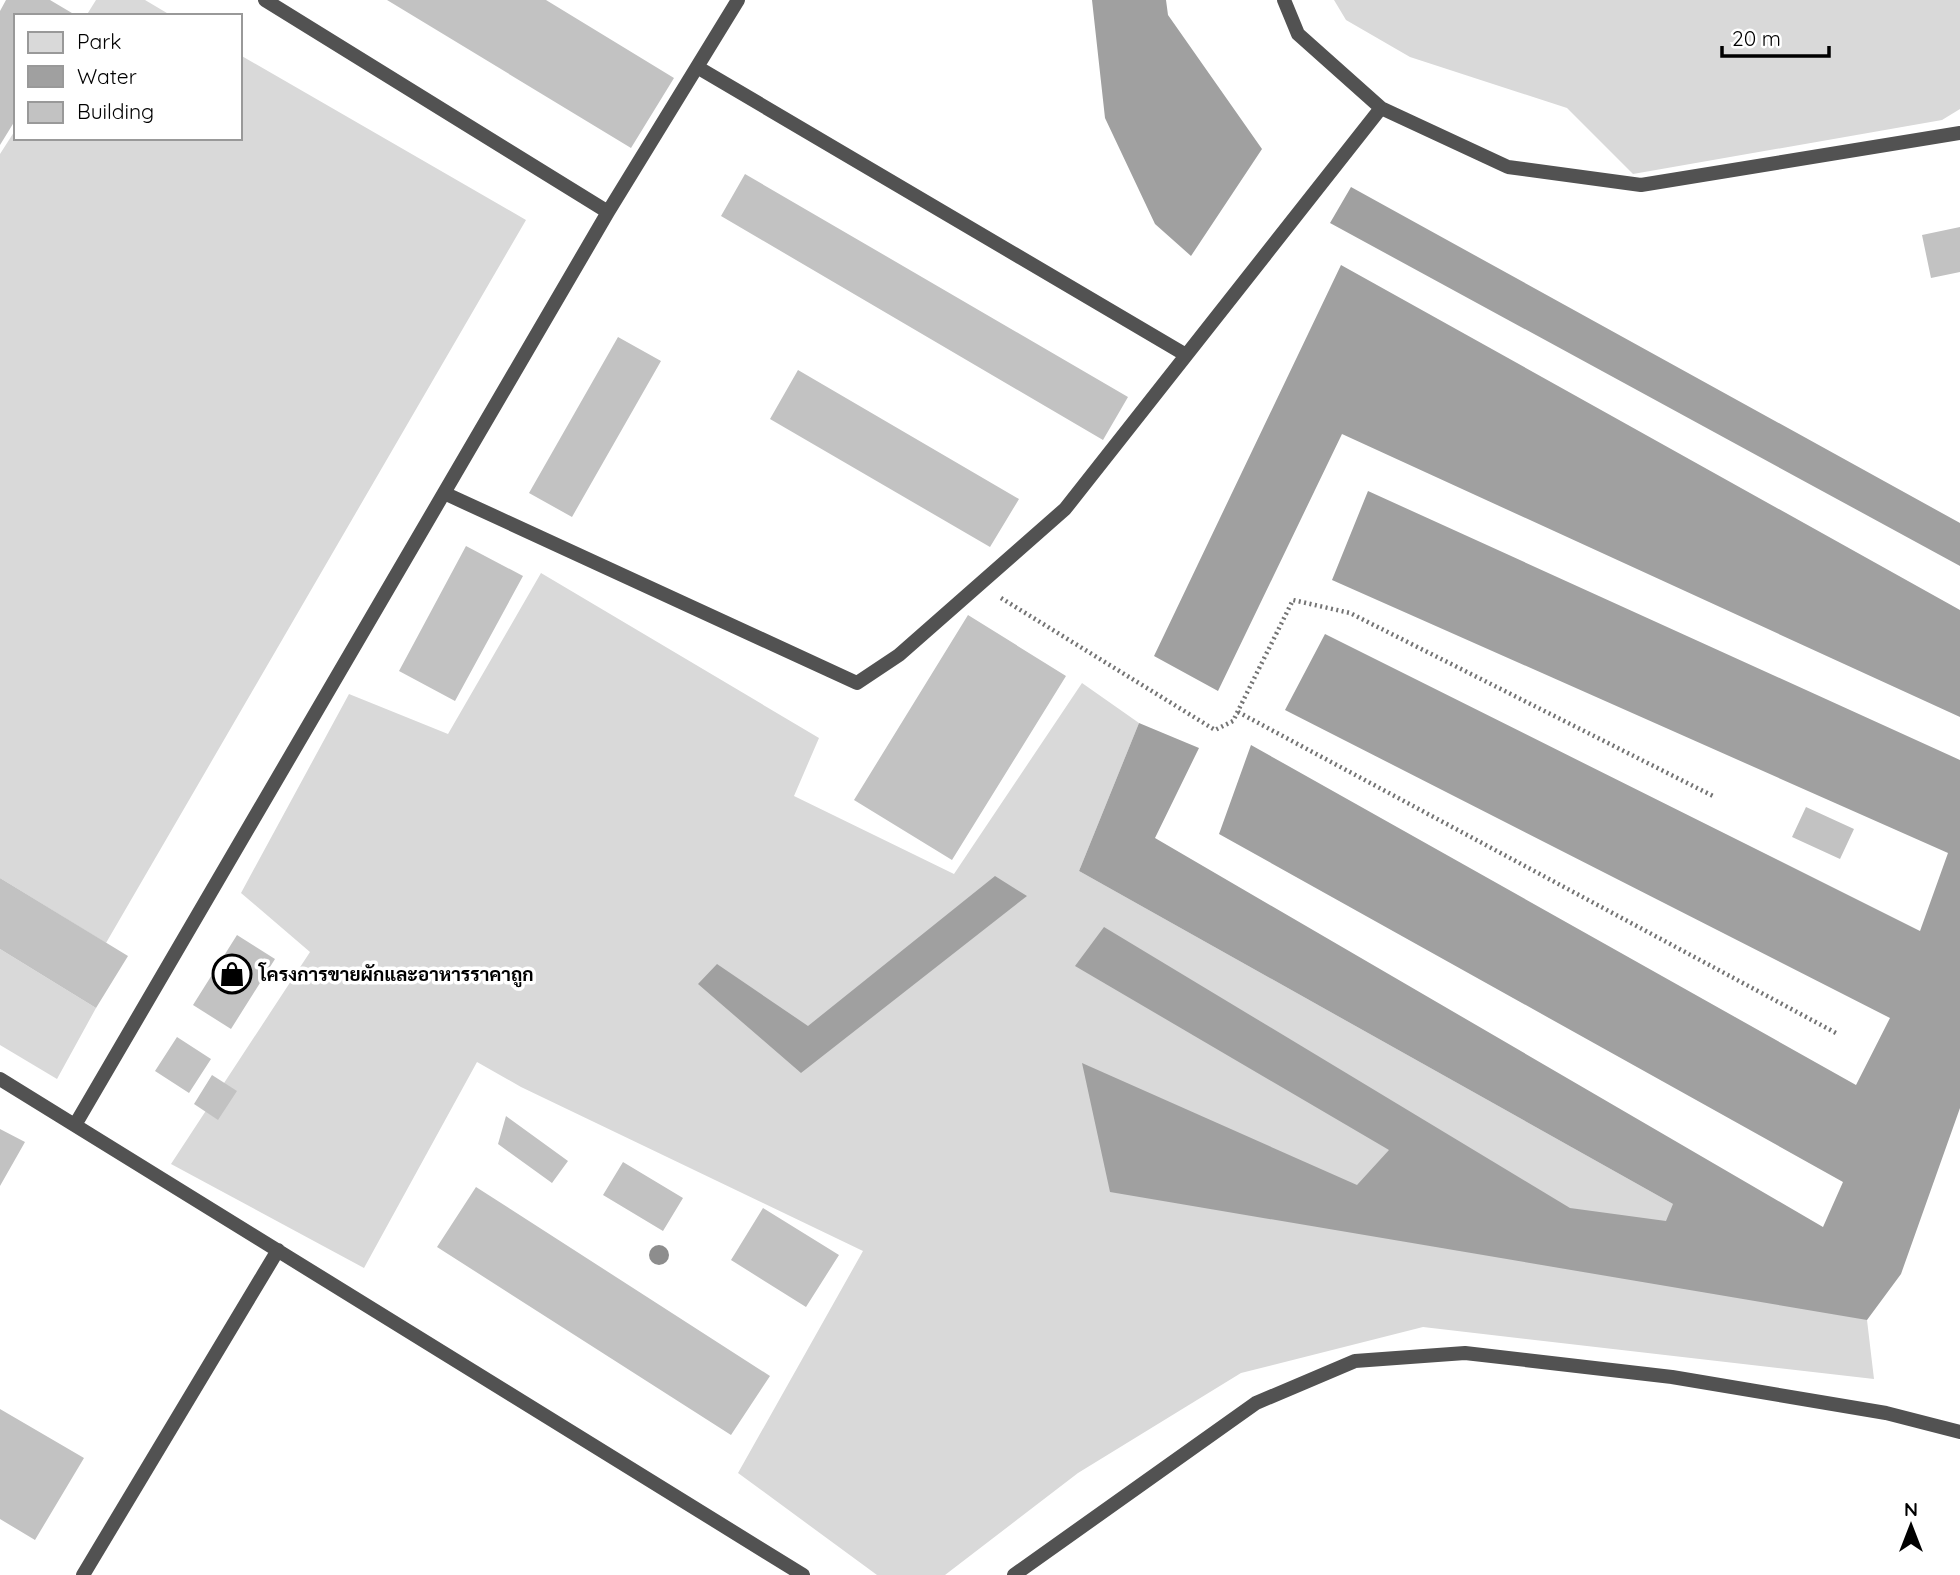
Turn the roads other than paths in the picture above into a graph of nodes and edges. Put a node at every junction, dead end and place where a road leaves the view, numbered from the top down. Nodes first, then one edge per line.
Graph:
1 (265, 0) edge
2 (738, 0) edge
3 (1284, 0) edge
4 (697, 67) junction
5 (1381, 108) junction
6 (1960, 133) edge
7 (608, 212) junction
8 (1186, 355) junction
9 (444, 493) junction
10 (0, 1079) edge
11 (75, 1125) junction
12 (278, 1251) junction
13 (1960, 1432) edge
14 (83, 1575) edge
15 (803, 1575) edge
16 (1014, 1575) edge

1 - 7 lane
2 - 4 lane
3 - 5 lane
4 - 7 lane
4 - 8 lane
5 - 6 lane
5 - 8 lane
7 - 9 lane
8 - 9 lane
9 - 11 lane
10 - 11 lane
11 - 12 lane
12 - 14 lane
12 - 15 lane
13 - 16 lane

